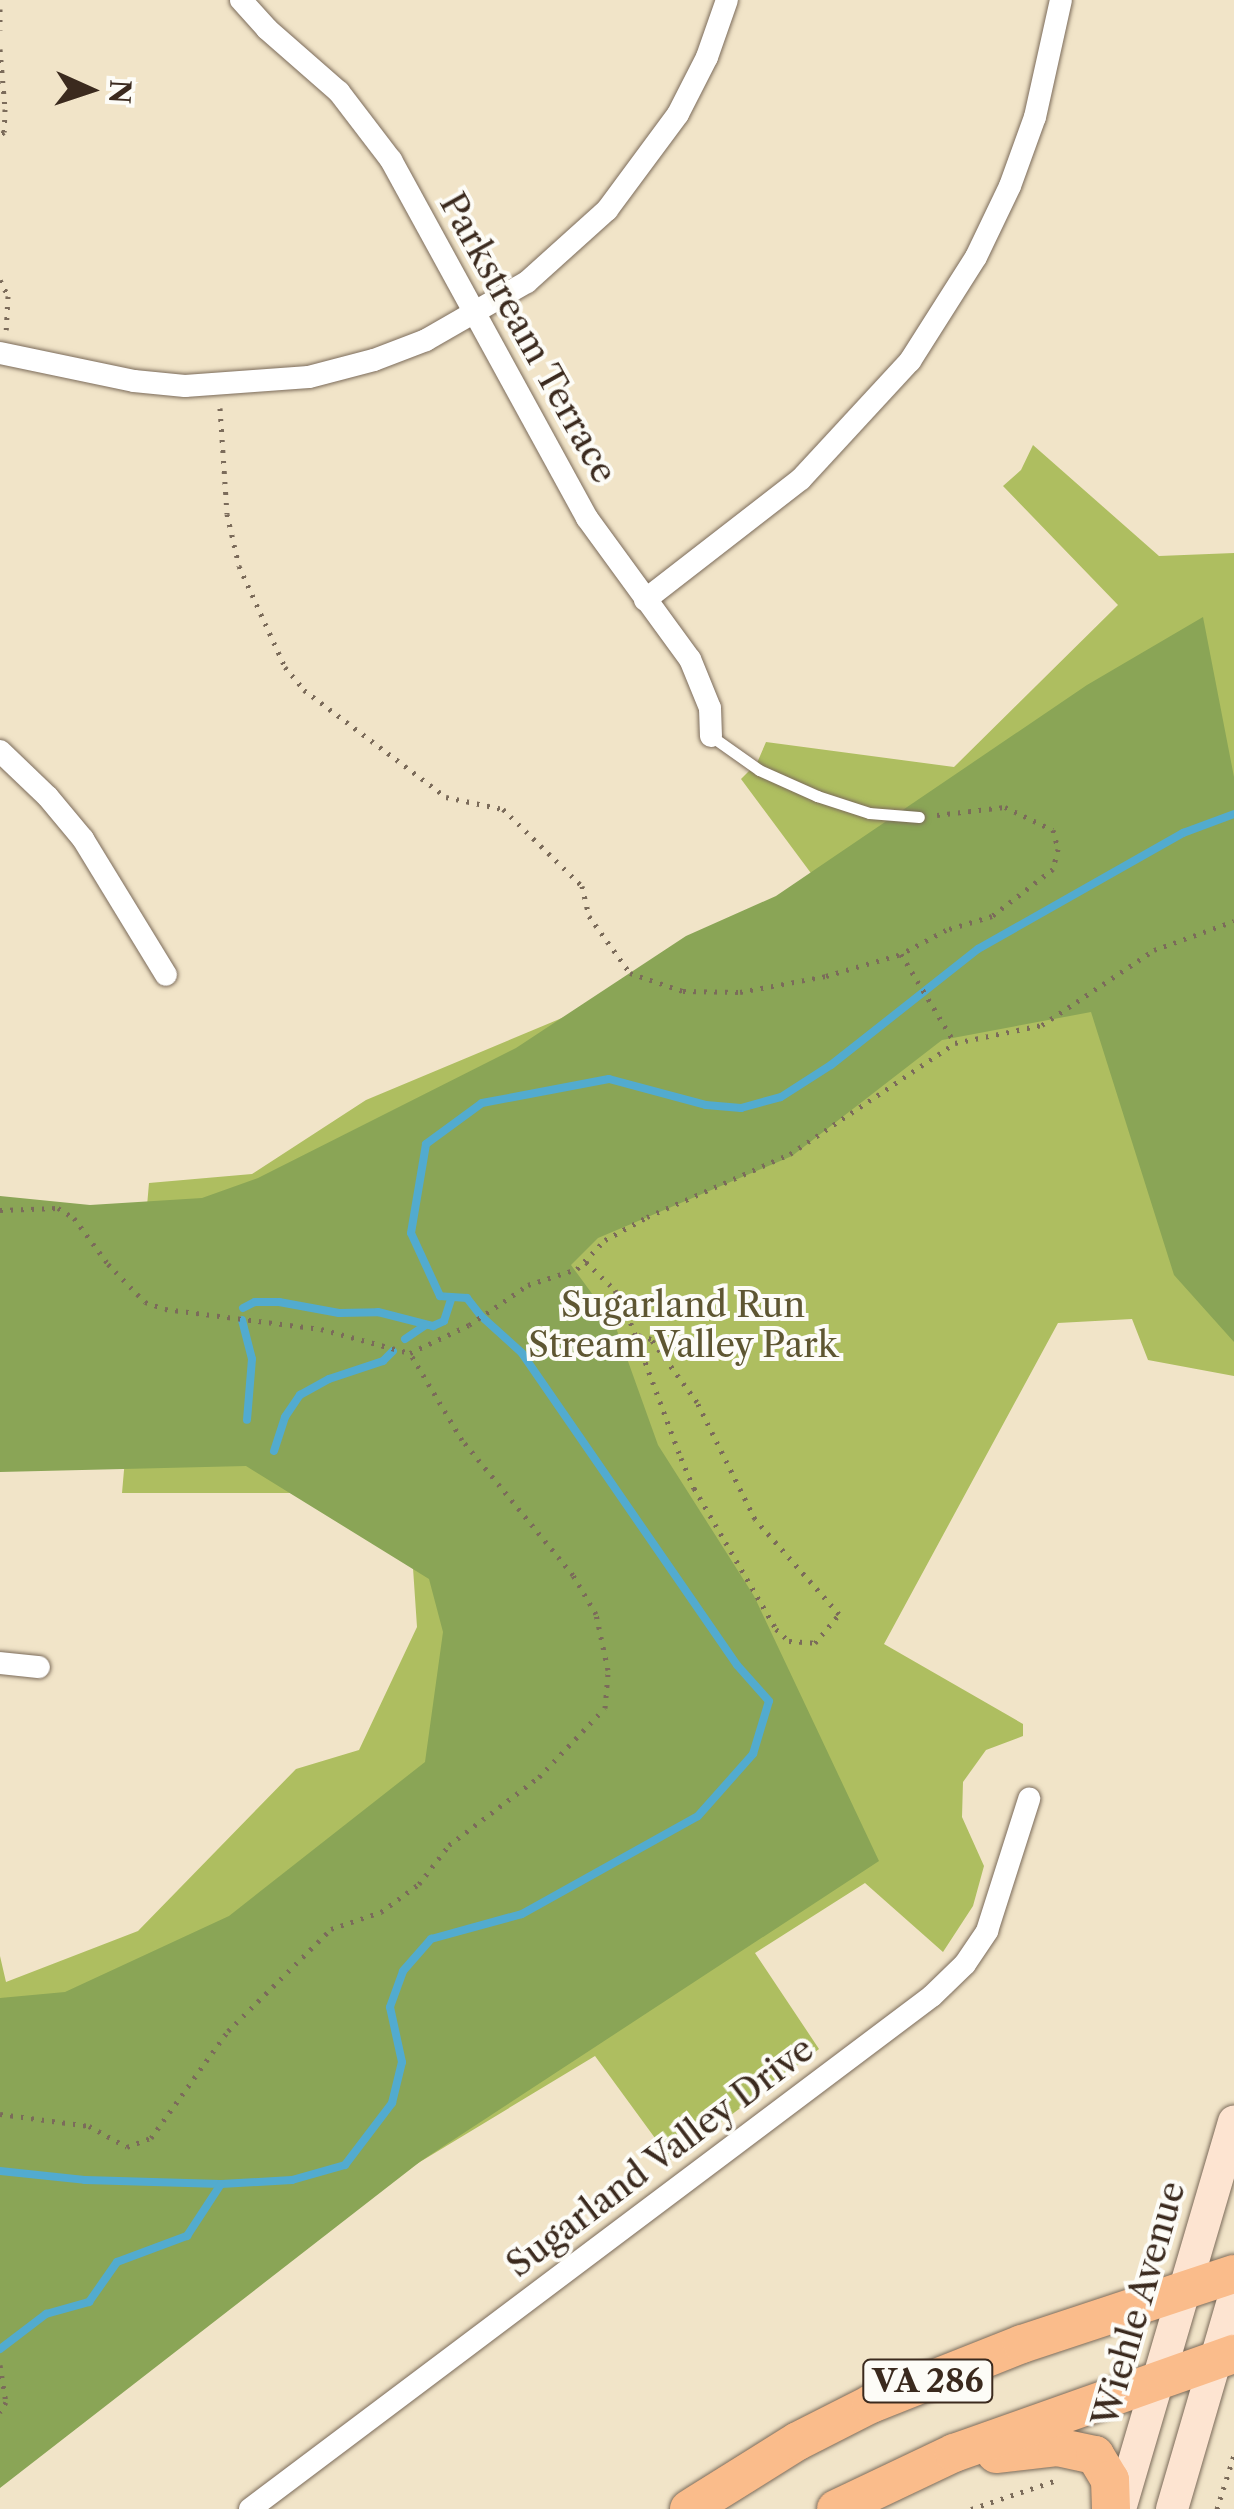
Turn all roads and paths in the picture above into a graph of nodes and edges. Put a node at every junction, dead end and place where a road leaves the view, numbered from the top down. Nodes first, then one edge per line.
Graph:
1 (241, 0) edge
2 (727, 0) edge
3 (1061, 0) edge
4 (0, 8) edge
5 (0, 30) edge
6 (0, 49) edge
7 (0, 136) edge
8 (0, 280) edge
9 (475, 315) junction
10 (2, 344) edge
11 (218, 386) junction
12 (645, 600) junction
13 (712, 736) joint
14 (0, 751) edge
15 (920, 818) joint
16 (1234, 921) edge
17 (902, 954) junction
18 (166, 975) dead end
19 (955, 1044) junction
20 (0, 1210) edge
21 (586, 1262) junction
22 (635, 1334) junction
23 (410, 1354) junction
24 (0, 1663) edge
25 (40, 1667) dead end
26 (1029, 1798) dead end
27 (0, 2114) edge
28 (1234, 2121) edge
29 (1234, 2274) edge
30 (1185, 2290) junction
31 (1234, 2297) edge
32 (1225, 2357) edge
33 (0, 2365) edge
34 (1158, 2377) junction
35 (0, 2412) edge
36 (1234, 2455) edge
37 (896, 2478) junction
38 (1060, 2479) dead end
39 (250, 2509) edge
40 (688, 2509) edge
41 (836, 2509) edge
42 (971, 2509) edge
43 (1111, 2509) edge
44 (1120, 2509) edge
45 (1172, 2509) edge
46 (1217, 2509) edge

1 - 9 street, Parkstream Terrace
2 - 9 street
3 - 12 street
4 - 5 path
6 - 7 path
8 - 10 path
9 - 11 street
9 - 12 street, Parkstream Terrace
10 - 11 street
11 - 17 path
12 - 13 street, Parkstream Terrace
13 - 15 lane
14 - 18 street
15 - 17 path
16 - 19 path
17 - 19 path
19 - 21 path
20 - 23 path
21 - 22 path
21 - 23 path
22 - 22 path
23 - 27 path
24 - 25 street
26 - 39 street, Sugarland Valley Drive
28 - 30 main road, Wiehle Avenue
29 - 30 highway, VA 286
30 - 34 main road, Wiehle Avenue
30 - 40 highway, VA 286
31 - 32 main road
32 - 34 highway, VA 286
32 - 45 main road
33 - 35 path
34 - 37 highway, VA 286
34 - 44 main road, Wiehle Avenue
36 - 46 path
37 - 41 highway, VA 286
37 - 43 highway
38 - 42 path

